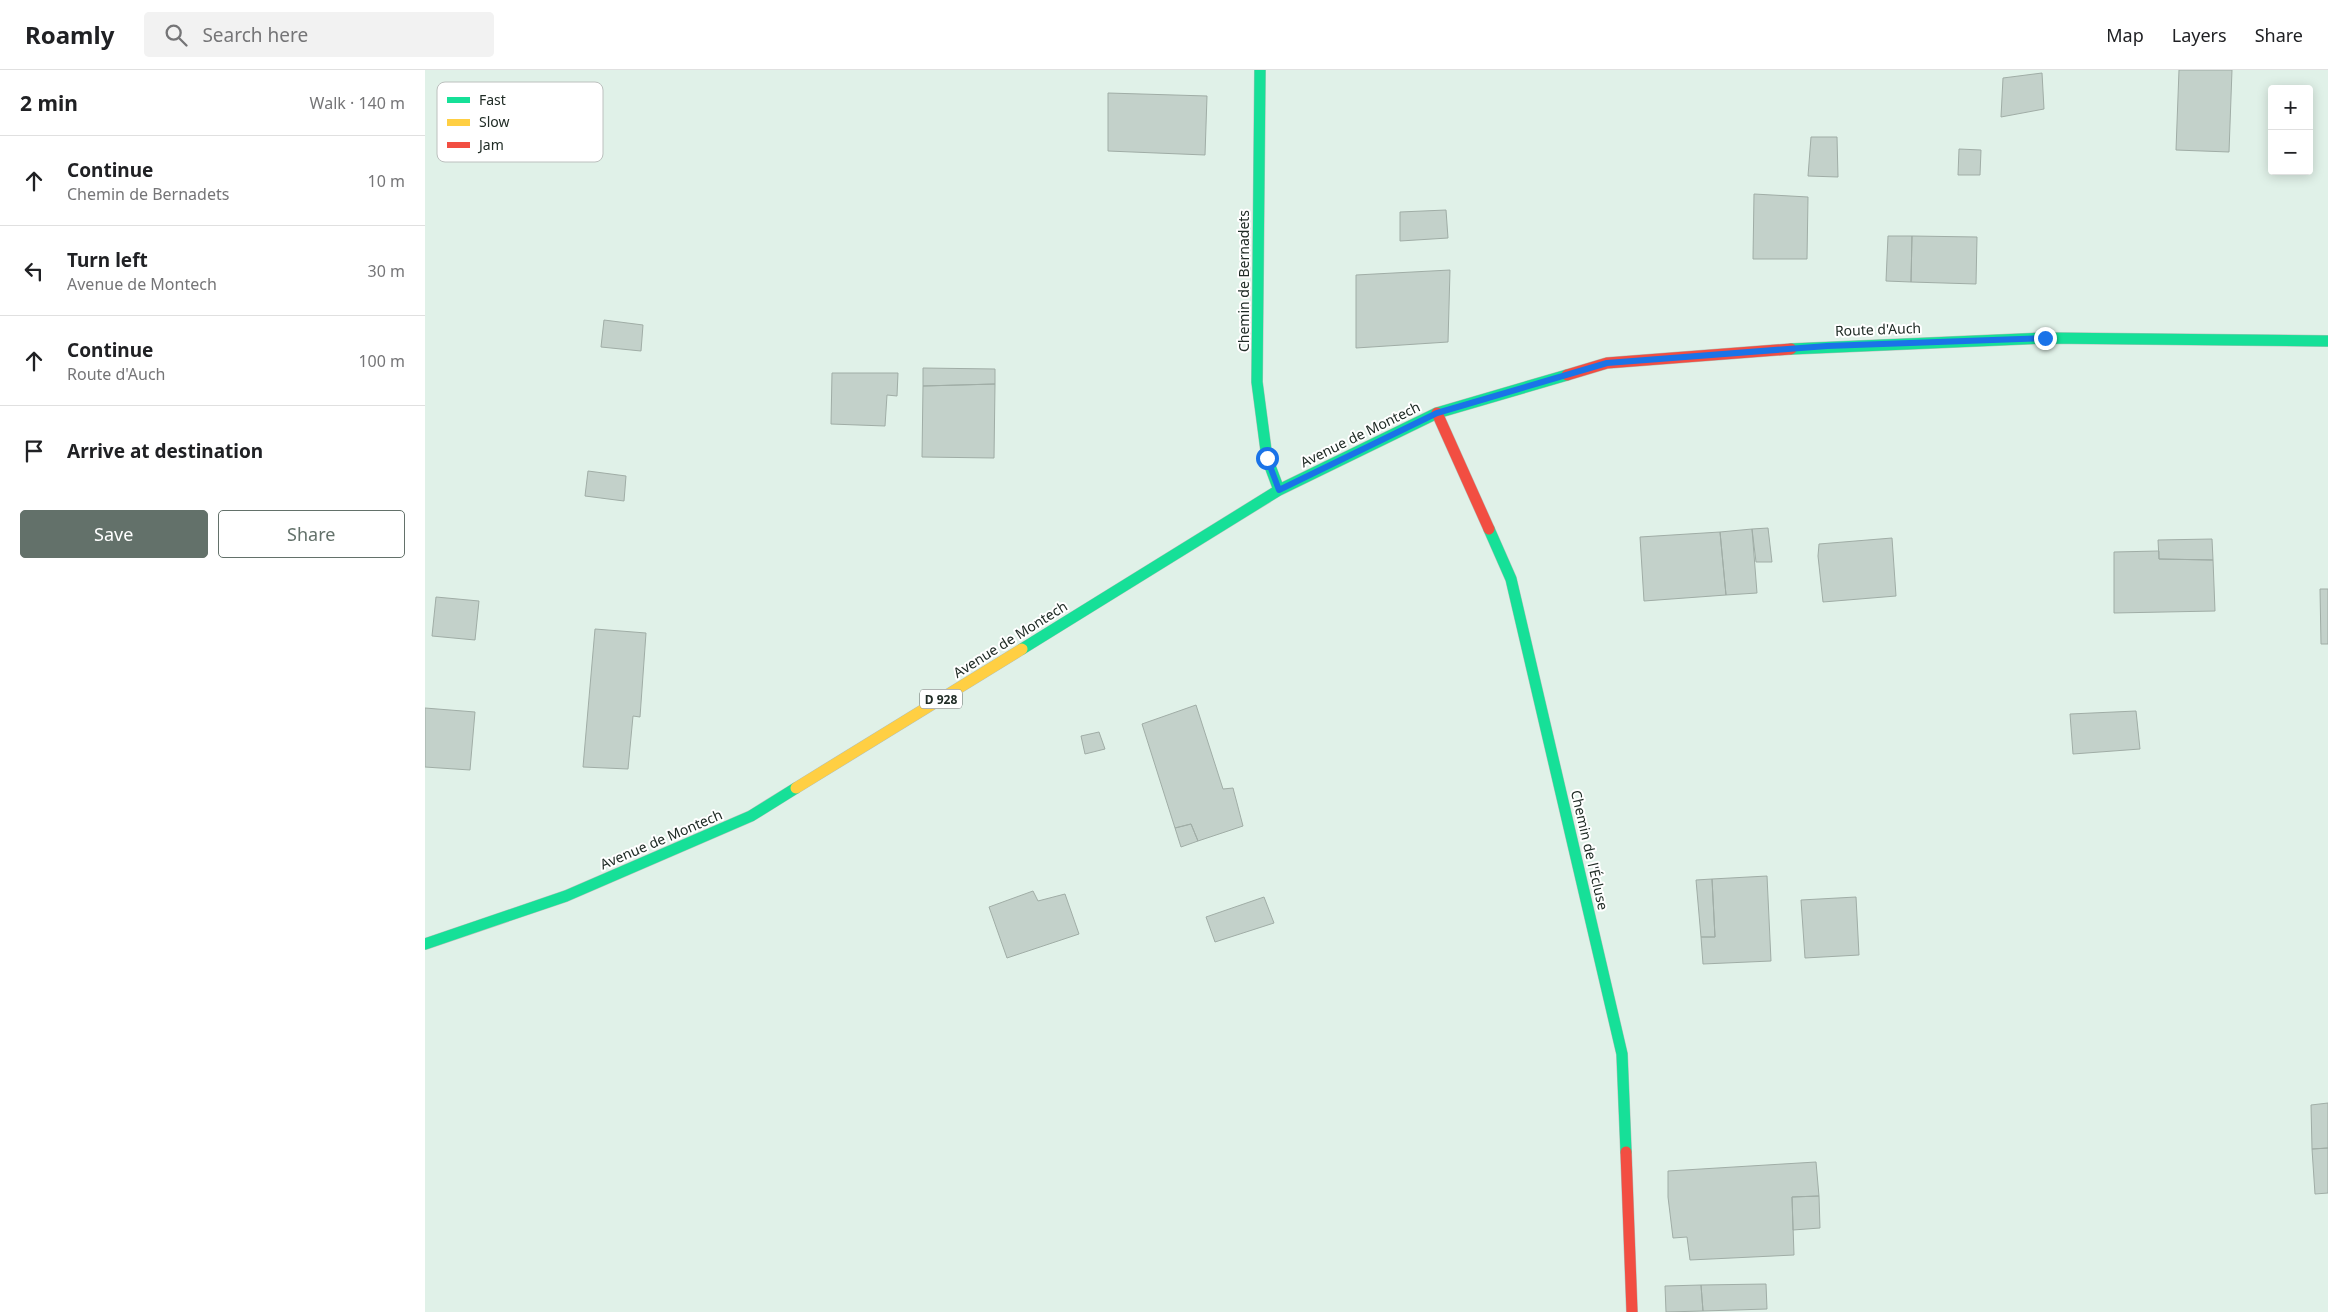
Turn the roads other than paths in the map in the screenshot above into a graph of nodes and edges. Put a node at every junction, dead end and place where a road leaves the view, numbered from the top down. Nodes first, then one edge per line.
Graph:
1 (1259, 70) edge
2 (2328, 341) edge
3 (1437, 413) junction
4 (1279, 490) junction
5 (425, 944) edge
6 (1631, 1312) edge

1 - 4 main road, Chemin de Bernadets
2 - 3 main road, Route d'Auch / D 928
3 - 4 main road, Avenue de Montech / D 928
3 - 6 main road, Chemin de l'Écluse
4 - 5 main road, Avenue de Montech / D 928

